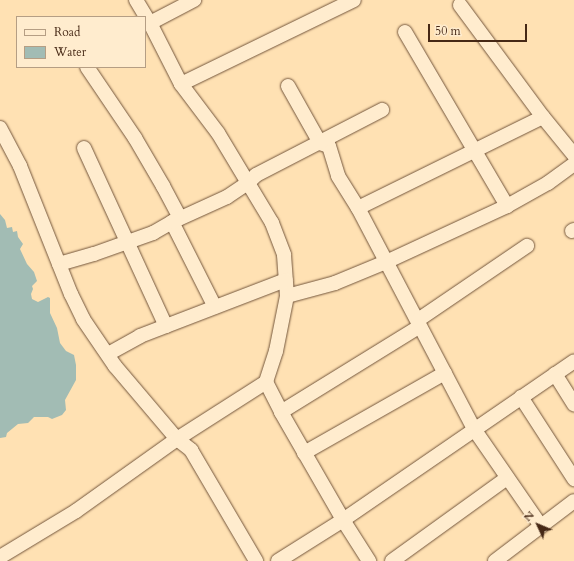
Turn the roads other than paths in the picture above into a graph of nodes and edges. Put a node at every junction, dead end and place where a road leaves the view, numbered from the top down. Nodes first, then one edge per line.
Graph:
1 (136, 0) edge
2 (194, 0) edge
3 (354, 0) edge
4 (460, 5) dead end
5 (146, 16) edge
6 (146, 16) edge
7 (150, 23) junction
8 (405, 32) dead end
9 (88, 68) edge
10 (181, 84) junction
11 (288, 86) dead end
12 (382, 110) dead end
13 (543, 117) junction
14 (0, 128) edge
15 (320, 143) junction
16 (84, 148) dead end
17 (475, 151) junction
18 (574, 155) edge
19 (574, 164) edge
20 (248, 183) junction
21 (506, 206) junction
22 (358, 208) junction
23 (176, 220) junction
24 (127, 242) junction
25 (527, 246) dead end
26 (386, 262) junction
27 (59, 264) junction
28 (286, 280) junction
29 (286, 296) junction
30 (215, 307) junction
31 (419, 323) junction
32 (166, 326) junction
33 (108, 354) junction
34 (574, 361) edge
35 (445, 373) junction
36 (555, 374) junction
37 (266, 382) junction
38 (521, 397) junction
39 (574, 404) edge
40 (280, 412) junction
41 (474, 429) junction
42 (177, 439) junction
43 (304, 453) junction
44 (507, 478) junction
45 (574, 479) edge
46 (574, 501) edge
47 (343, 520) junction
48 (541, 526) junction
49 (0, 557) edge
50 (499, 560) edge
51 (256, 561) edge
52 (278, 561) edge
53 (369, 561) edge
54 (392, 561) edge

1 - 5 street
2 - 7 street
3 - 10 street
4 - 13 street
6 - 7 street
7 - 10 street
8 - 17 street
9 - 23 street
10 - 20 street
11 - 15 street
12 - 15 street
13 - 17 street
13 - 18 street
14 - 27 street
15 - 20 street
15 - 22 street
16 - 24 street
17 - 21 street
17 - 22 street
19 - 21 street
20 - 23 street
20 - 28 street
21 - 26 street
22 - 26 street
23 - 24 street
23 - 30 street
24 - 27 street
24 - 32 street
25 - 31 street
26 - 29 street
26 - 31 street
27 - 33 street
28 - 29 street
28 - 30 street
29 - 37 street
30 - 32 street
31 - 35 street
31 - 40 street
32 - 33 street
33 - 42 street
34 - 36 street
35 - 41 street
35 - 43 street
36 - 38 street
36 - 39 street
37 - 40 street
37 - 42 street
38 - 41 street
38 - 45 street
40 - 43 street
41 - 44 street
41 - 47 street
42 - 49 street
42 - 51 street
43 - 47 street
44 - 48 street
44 - 54 street
46 - 48 street
47 - 52 street
47 - 53 street
48 - 50 street

